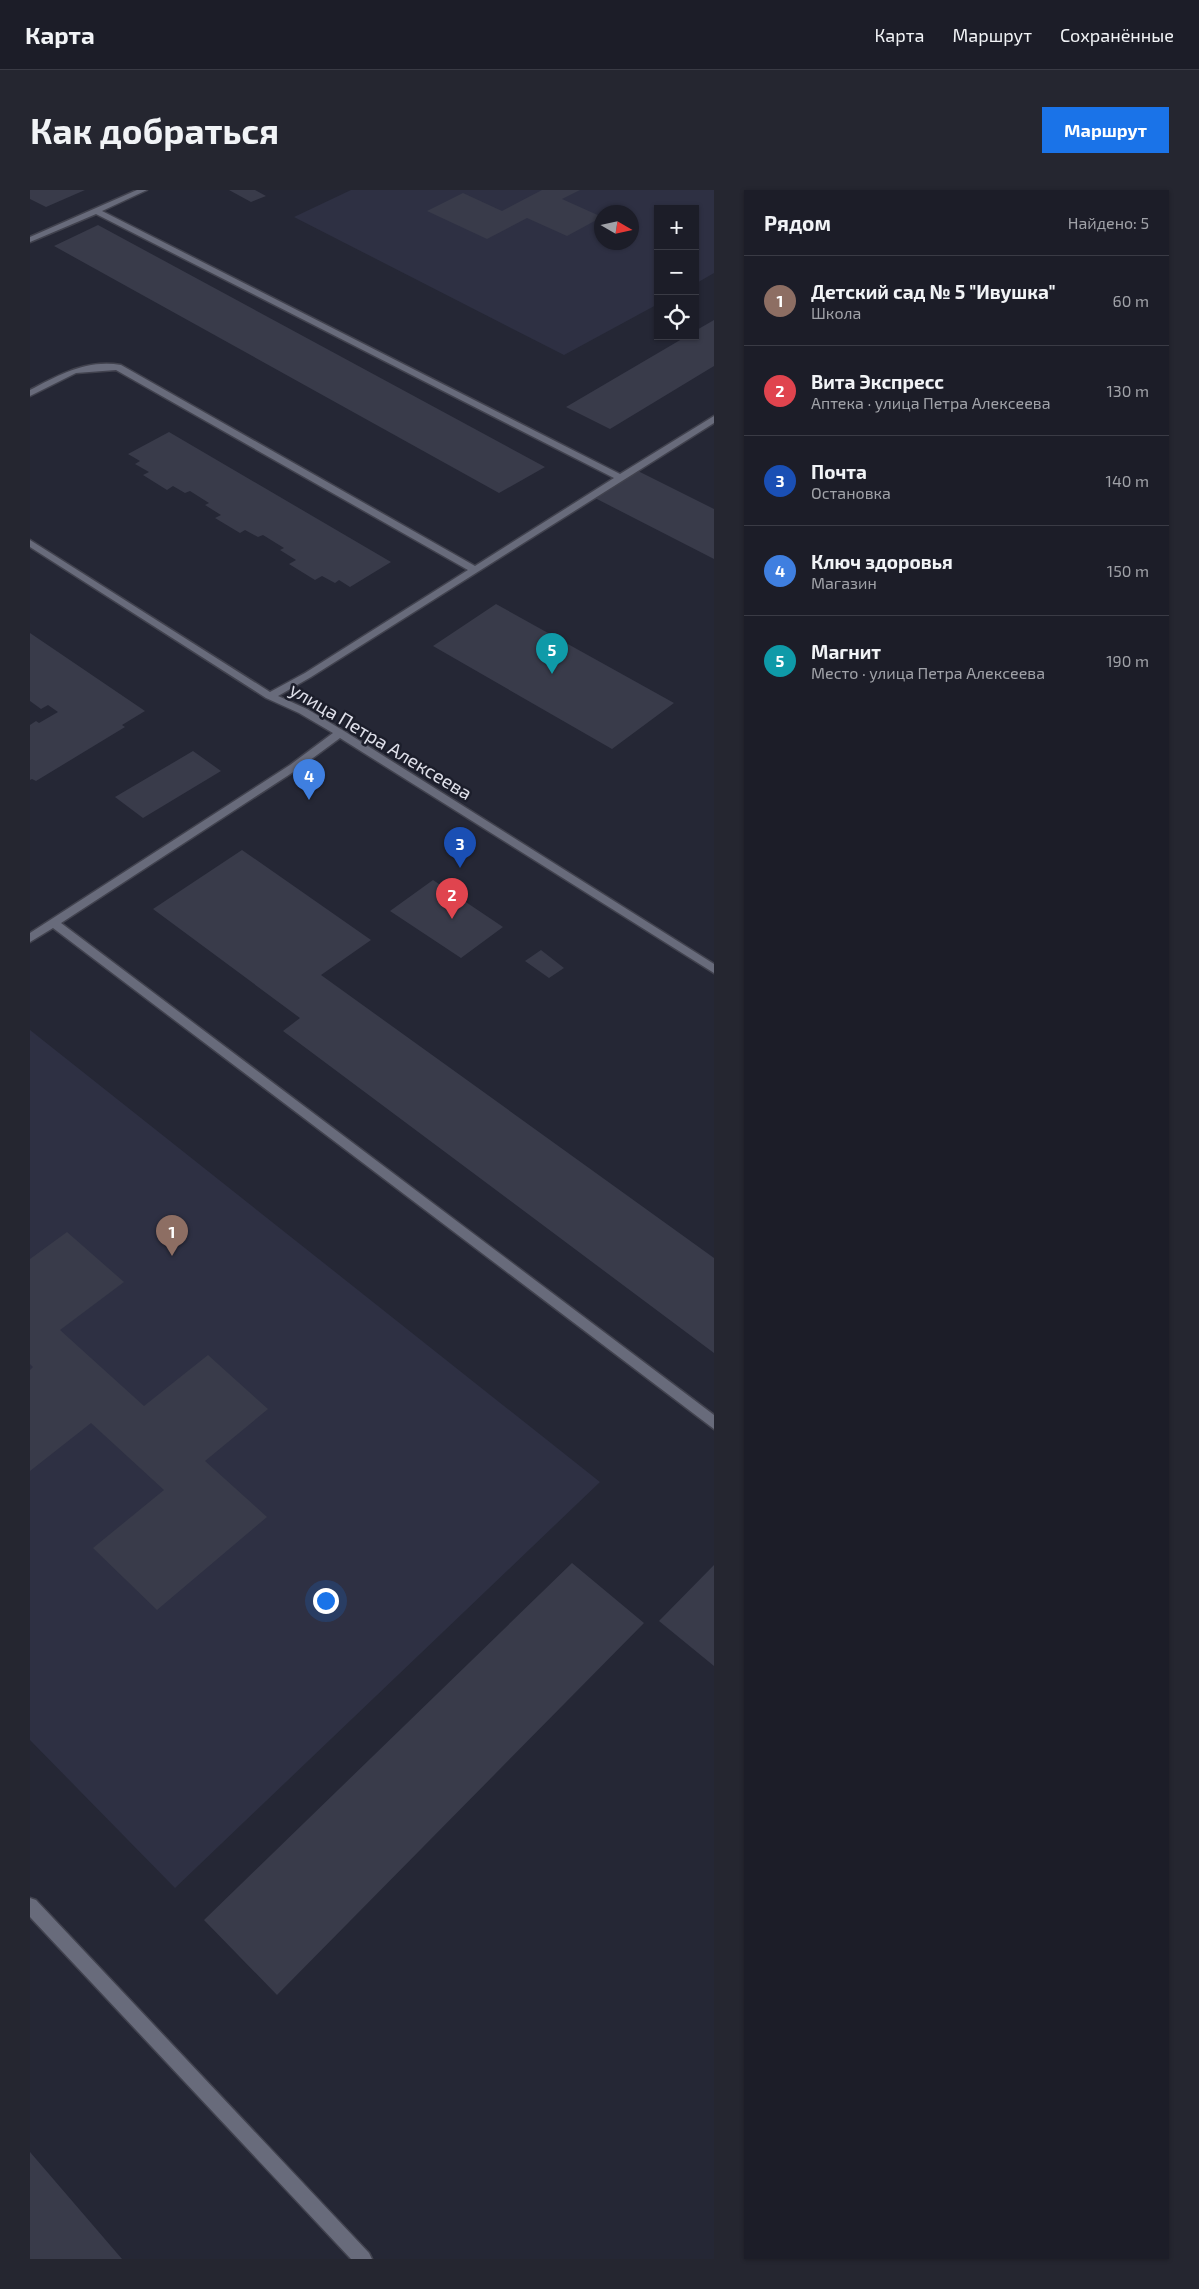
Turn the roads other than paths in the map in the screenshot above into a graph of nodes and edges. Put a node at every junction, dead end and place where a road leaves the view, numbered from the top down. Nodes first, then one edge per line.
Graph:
1 (143, 190) edge
2 (94, 210) junction
3 (30, 240) edge
4 (30, 393) edge
5 (714, 420) edge
6 (620, 478) junction
7 (30, 543) edge
8 (475, 570) junction
9 (270, 696) junction
10 (340, 733) junction
11 (54, 923) junction
12 (30, 938) edge
13 (714, 969) edge
14 (714, 1423) edge
15 (30, 1906) edge
16 (363, 2259) edge

1 - 2 street
2 - 3 street
2 - 6 street
4 - 8 street
5 - 6 street
6 - 8 street
7 - 9 street, улица Петра Алексеева
8 - 9 street
9 - 10 street, улица Петра Алексеева
10 - 11 street
10 - 13 street, улица Петра Алексеева
11 - 12 street
11 - 14 street
15 - 16 street

